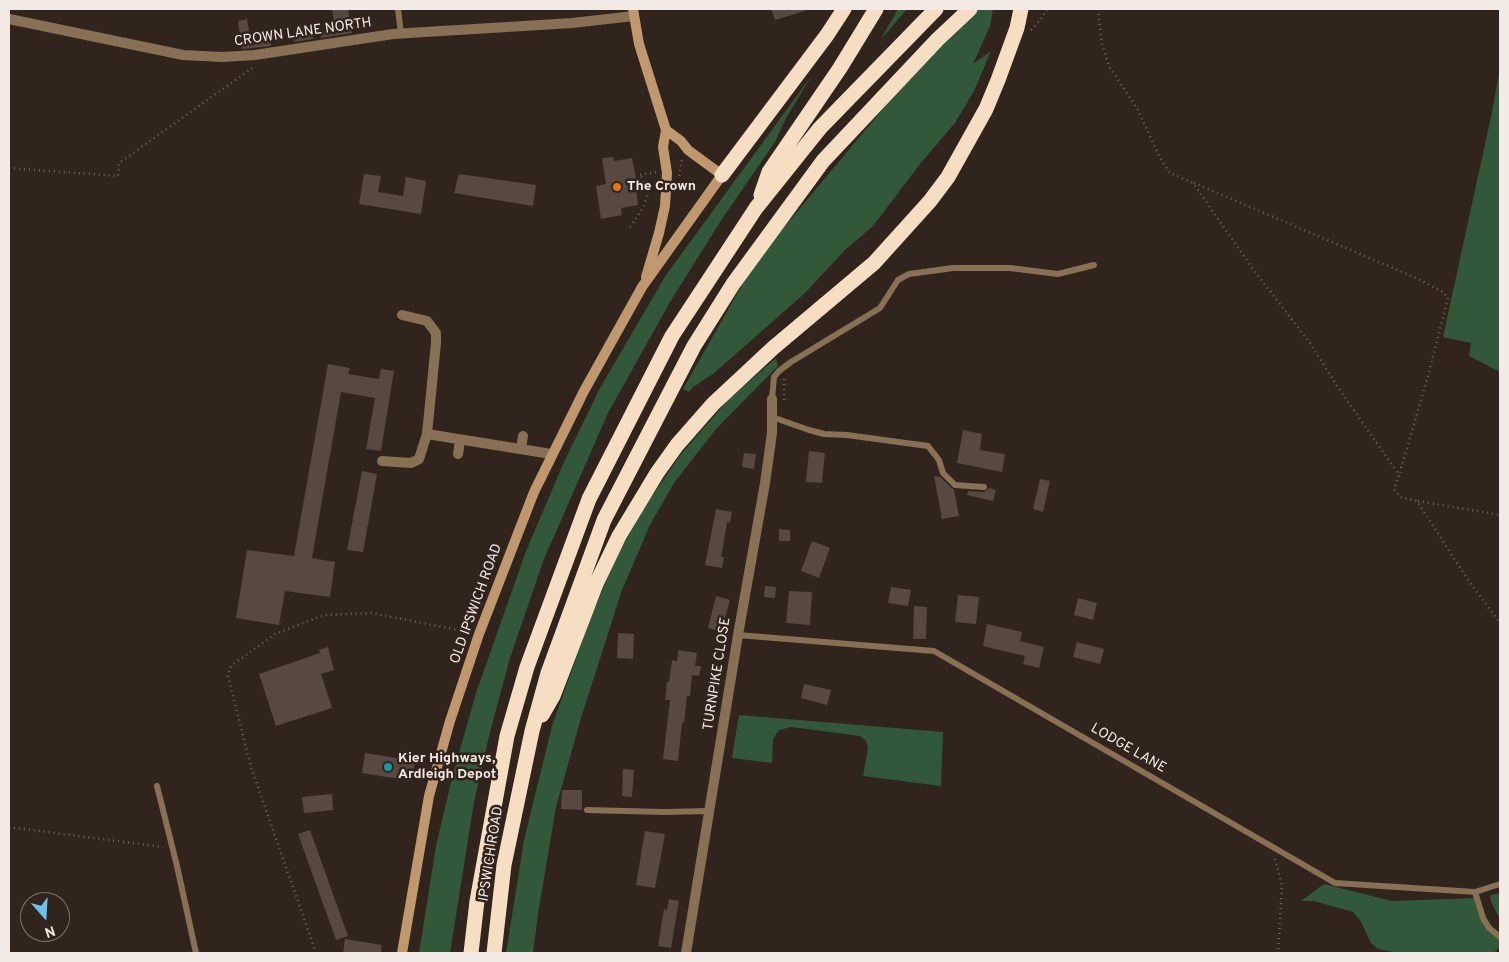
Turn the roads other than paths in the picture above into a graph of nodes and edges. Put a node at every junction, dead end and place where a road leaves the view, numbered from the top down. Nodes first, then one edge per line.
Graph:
1 (398, 9) edge
2 (844, 9) edge
3 (876, 9) edge
4 (936, 9) edge
5 (970, 9) edge
6 (1021, 9) edge
7 (633, 12) edge
8 (9, 19) edge
9 (400, 34) junction
10 (666, 130) junction
11 (722, 175) junction
12 (756, 208) junction
13 (1094, 264) dead end
14 (642, 287) junction
15 (402, 316) dead end
16 (772, 399) joint
17 (772, 418) junction
18 (427, 434) junction
19 (523, 436) dead end
20 (460, 440) junction
21 (521, 449) junction
22 (458, 454) dead end
23 (552, 454) junction
24 (382, 461) dead end
25 (984, 488) dead end
26 (738, 635) junction
27 (532, 731) junction
28 (156, 786) dead end
29 (587, 810) dead end
30 (710, 811) junction
31 (1500, 884) edge
32 (1475, 892) junction
33 (1500, 937) edge
34 (196, 953) edge
35 (402, 953) edge
36 (471, 953) edge
37 (494, 953) edge
38 (686, 953) edge

1 - 9 lane
2 - 11 highway
3 - 12 highway
4 - 12 highway
5 - 27 highway, IPSWICH ROAD
6 - 27 highway
7 - 9 street, CROWN LANE NORTH
7 - 10 street, OLD IPSWICH ROAD
8 - 9 street, CROWN LANE NORTH
10 - 11 street
10 - 14 street, OLD IPSWICH ROAD
11 - 14 street, OLD IPSWICH ROAD
12 - 36 highway, IPSWICH ROAD
13 - 16 lane
14 - 23 street, OLD IPSWICH ROAD
15 - 18 street
16 - 17 street, TURNPIKE CLOSE
17 - 25 lane
17 - 26 street, TURNPIKE CLOSE
18 - 20 street
18 - 24 street
19 - 21 street
20 - 21 street
20 - 22 street
21 - 23 street
23 - 35 street, OLD IPSWICH ROAD
26 - 30 street, TURNPIKE CLOSE
26 - 32 lane, LODGE LANE
27 - 37 highway, IPSWICH ROAD
28 - 34 lane
29 - 30 lane
30 - 38 street, TURNPIKE CLOSE
31 - 32 lane, LODGE LANE
32 - 33 lane

